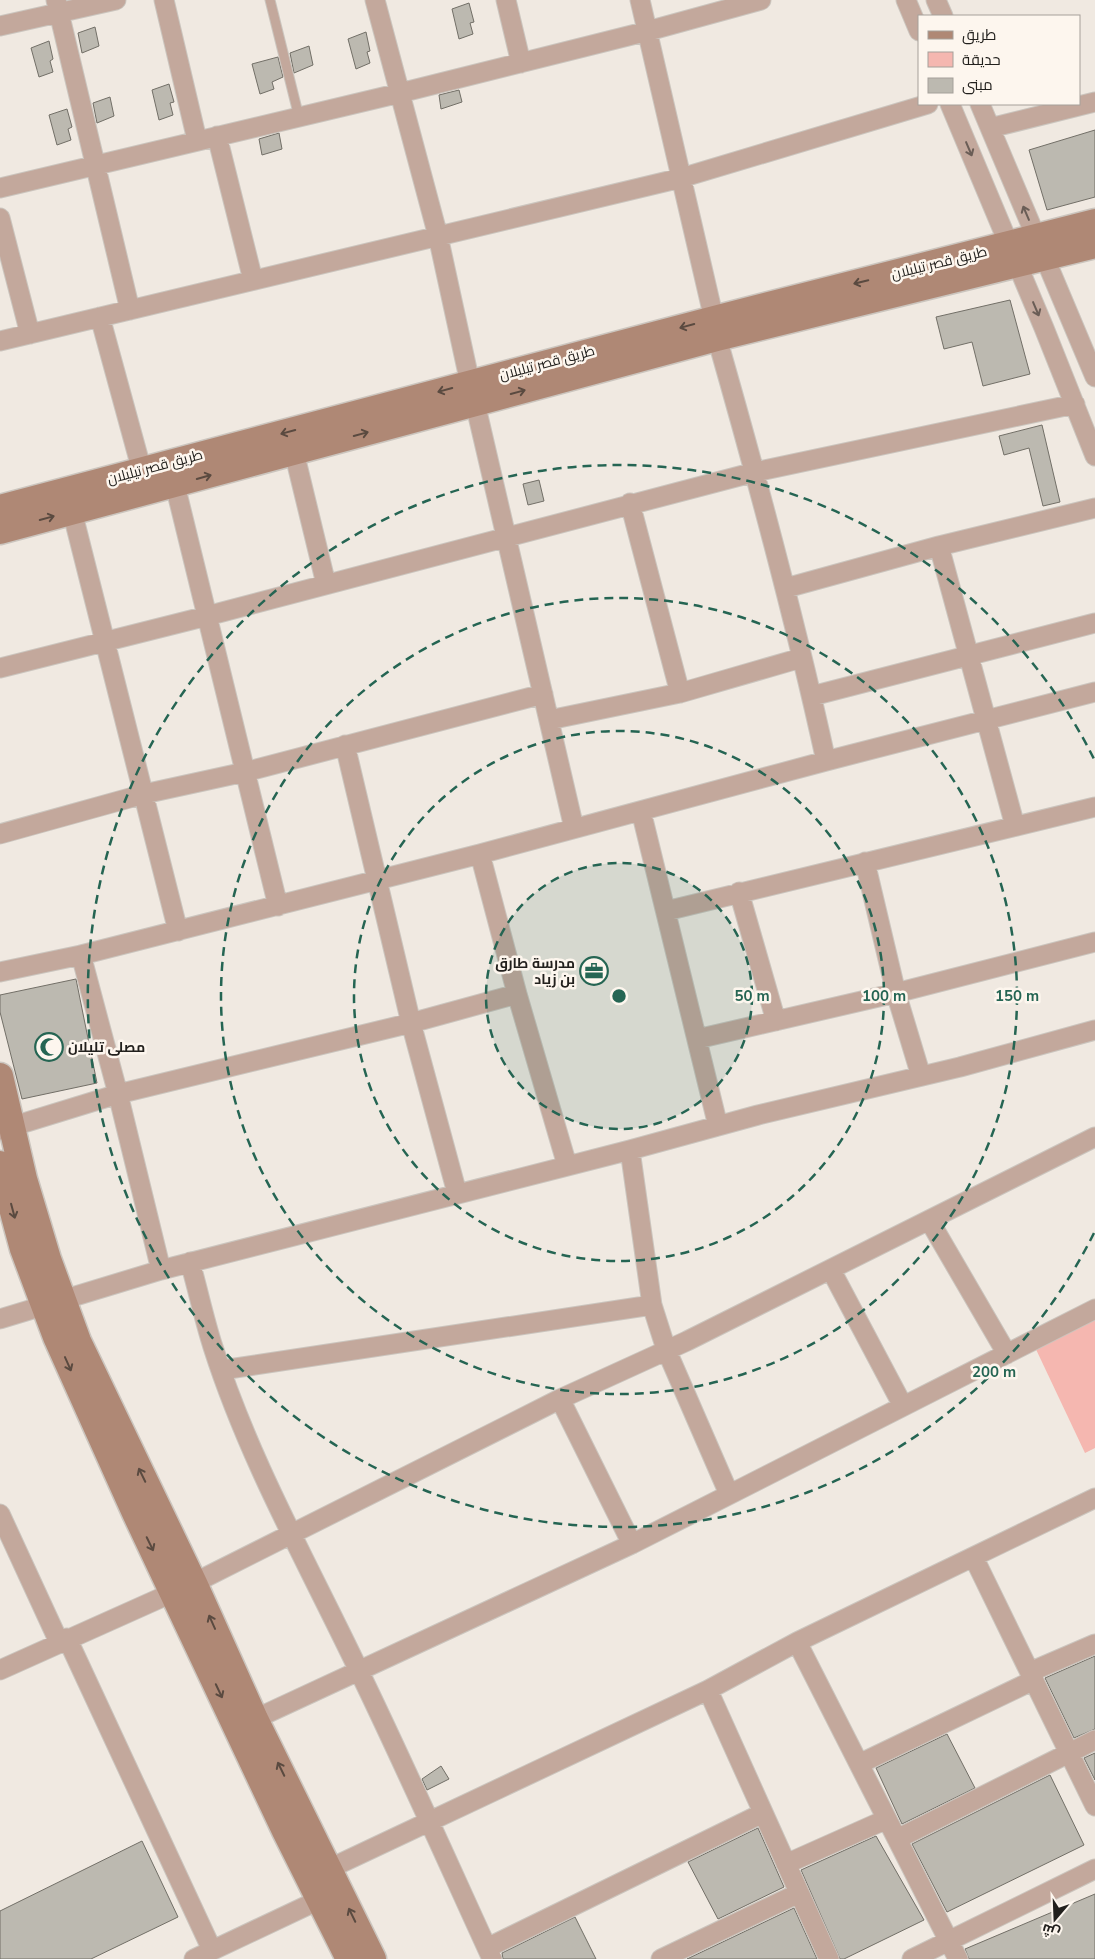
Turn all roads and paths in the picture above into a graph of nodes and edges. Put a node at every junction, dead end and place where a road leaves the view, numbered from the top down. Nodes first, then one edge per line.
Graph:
1 (116, 0) edge
2 (164, 0) edge
3 (270, 0) edge
4 (375, 0) edge
5 (506, 0) edge
6 (640, 0) edge
7 (757, 0) edge
8 (906, 0) edge
9 (936, 0) edge
10 (58, 7) edge
11 (943, 15) edge
12 (0, 26) edge
13 (918, 29) edge
14 (648, 31) junction
15 (521, 63) junction
16 (400, 93) junction
17 (1095, 102) edge
18 (925, 105) edge
19 (950, 105) edge
20 (980, 105) edge
21 (299, 117) junction
22 (990, 128) junction
23 (217, 136) junction
24 (197, 140) junction
25 (95, 164) junction
26 (681, 178) junction
27 (0, 188) edge
28 (0, 218) edge
29 (1095, 222) edge
30 (438, 236) junction
31 (1095, 245) edge
32 (1040, 248) junction
33 (1013, 255) junction
34 (253, 280) junction
35 (130, 310) junction
36 (100, 318) junction
37 (715, 328) junction
38 (30, 334) junction
39 (0, 341) edge
40 (1095, 377) edge
41 (472, 393) junction
42 (1075, 404) junction
43 (294, 452) junction
44 (1095, 456) edge
45 (142, 471) junction
46 (755, 472) junction
47 (175, 485) junction
48 (630, 503) junction
49 (0, 508) edge
50 (1095, 508) edge
51 (72, 511) junction
52 (0, 531) edge
53 (506, 538) junction
54 (939, 546) junction
55 (326, 584) junction
56 (786, 588) junction
57 (207, 616) junction
58 (1095, 623) edge
59 (105, 641) junction
60 (969, 656) junction
61 (801, 658) junction
62 (0, 668) edge
63 (1095, 692) edge
64 (680, 693) junction
65 (543, 694) junction
66 (812, 696) junction
67 (549, 720) junction
68 (987, 720) junction
69 (344, 745) junction
70 (826, 761) junction
71 (244, 772) junction
72 (144, 794) junction
73 (1095, 807) edge
74 (641, 810) junction
75 (1015, 826) junction
76 (574, 828) junction
77 (0, 834) edge
78 (480, 854) junction
79 (865, 862) junction
80 (376, 880) junction
81 (739, 892) junction
82 (278, 906) junction
83 (666, 911) junction
84 (178, 931) junction
85 (1095, 942) edge
86 (81, 955) junction
87 (0, 972) edge
88 (896, 993) junction
89 (517, 994) junction
90 (776, 1021) junction
91 (411, 1023) junction
92 (1095, 1030) edge
93 (697, 1039) junction
94 (0, 1076) edge
95 (921, 1076) junction
96 (118, 1094) junction
97 (718, 1126) junction
98 (6, 1128) edge
99 (1095, 1137) edge
100 (630, 1150) junction
101 (0, 1164) edge
102 (567, 1165) junction
103 (457, 1194) junction
104 (930, 1220) junction
105 (190, 1262) junction
106 (161, 1270) junction
107 (831, 1270) junction
108 (52, 1302) junction
109 (652, 1304) junction
110 (1095, 1309) edge
111 (0, 1318) edge
112 (666, 1349) junction
113 (1006, 1354) junction
114 (222, 1370) junction
115 (560, 1399) junction
116 (903, 1406) junction
117 (729, 1494) junction
118 (1095, 1498) edge
119 (0, 1514) edge
120 (291, 1536) junction
121 (632, 1544) junction
122 (974, 1558) junction
123 (184, 1587) junction
124 (63, 1640) junction
125 (797, 1642) junction
126 (1095, 1644) edge
127 (0, 1670) edge
128 (358, 1670) junction
129 (1032, 1676) junction
130 (708, 1690) junction
131 (256, 1718) junction
132 (1095, 1740) edge
133 (1070, 1752) junction
134 (859, 1764) junction
135 (1095, 1806) edge
136 (763, 1813) junction
137 (887, 1819) junction
138 (430, 1821) junction
139 (898, 1839) junction
140 (786, 1864) junction
141 (1095, 1869) edge
142 (320, 1882) junction
143 (799, 1893) junction
144 (949, 1941) junction
145 (219, 1952) edge
146 (489, 1953) edge
147 (194, 1959) edge
148 (349, 1959) edge
149 (373, 1959) edge
150 (661, 1959) edge
151 (829, 1959) edge
152 (912, 1959) edge
153 (958, 1959) edge

1 - 10 street
2 - 24 street
3 - 21 lane
4 - 16 street
5 - 15 street
6 - 14 street
7 - 14 street
8 - 13 street
9 - 11 street
10 - 12 street
10 - 25 street
14 - 15 street
14 - 26 street
15 - 16 street
16 - 21 street
16 - 30 street
17 - 22 street
18 - 26 street
19 -> 33 street
20 - 22 street
21 - 23 street
32 -> 22 street
23 - 24 street
23 - 34 street
24 - 25 street
25 - 27 street
25 - 35 street
26 - 30 street
26 - 37 street
28 - 38 street
29 - 32 main road, طريق قصر تيليلان
30 - 34 street
30 - 41 street
31 - 32 main road, طريق قصر تيليلان
32 - 33 main road, طريق قصر تيليلان
32 - 40 street
33 - 37 main road, طريق قصر تيليلان
33 -> 42 street
34 - 35 street
35 - 36 street
36 - 38 street
36 - 45 street
37 - 41 main road, طريق قصر تيليلان
37 - 46 street
38 - 39 street
43 -> 41 main road, طريق قصر تيليلان
41 -> 45 main road, طريق قصر تيليلان
41 - 53 street
42 - 44 street
42 - 46 street
47 -> 43 main road, طريق قصر تيليلان
43 - 55 street
45 - 49 main road, طريق قصر تيليلان
46 - 48 street
46 - 56 street
47 - 51 main road, طريق قصر تيليلان
47 - 57 street
48 - 53 street
48 - 64 street
50 - 54 street
52 -> 51 main road, طريق قصر تيليلان
51 - 59 street
53 - 55 street
53 - 65 street
54 - 56 street
54 - 60 street
55 - 57 street
56 - 61 street
57 - 59 street
57 - 71 street
58 - 60 street
59 - 62 street
59 - 72 street
60 - 66 street
60 - 68 street
61 - 64 street
61 - 66 street
63 - 68 street
64 - 67 street
65 - 67 street
65 - 69 street
66 - 70 street
67 - 76 street
68 - 70 street
68 - 75 street
69 - 71 street
69 - 80 street
70 - 74 street
71 - 72 street
71 - 82 street
72 - 77 street
72 - 84 street
73 - 75 street
74 - 76 street
74 - 83 street
75 - 79 street
76 - 78 street
78 - 80 street
78 - 89 street
79 - 81 street
79 - 88 street
80 - 82 street
80 - 91 street
81 - 83 street
81 - 90 street
82 - 84 street
83 - 93 street
84 - 86 street
85 - 88 street
86 - 87 street
86 - 96 street
88 - 90 street
88 - 95 street
89 - 91 street
89 - 102 street
90 - 93 street
91 - 96 street
91 - 103 street
92 - 95 street
93 - 97 street
94 - 98 main road
95 - 97 street
96 - 98 street
96 - 106 street
97 - 100 street
98 - 108 main road
99 - 104 street
100 - 102 street
100 - 109 street
101 -> 108 main road
102 - 103 street
103 - 105 street
104 - 107 street
104 - 113 street
105 - 106 street
105 - 114 street
106 - 108 street
107 - 112 street
107 - 116 street
108 - 111 street
108 - 123 main road
109 - 112 street
109 - 114 street
110 - 113 street
112 - 115 street
112 - 117 street
113 - 116 street
114 - 120 street
115 - 120 street
115 - 121 street
116 - 117 street
117 - 121 street
118 - 122 street
119 - 124 street
120 - 123 street
120 - 128 street
121 - 128 street
122 - 125 street
122 - 129 street
123 - 124 street
131 -> 123 main road
123 -> 142 main road
124 - 127 street
124 - 145 street
125 - 130 street
125 - 134 street
126 - 129 street
128 - 131 street
128 - 138 street
129 - 133 street
129 - 134 street
130 - 136 street
130 - 138 street
142 -> 131 main road
132 - 133 street
133 - 135 street
133 - 139 street
134 - 137 street
136 - 140 street
136 - 146 street
137 - 139 street
137 - 140 street
138 - 142 street
138 - 146 street
139 - 144 street
140 - 143 street
141 - 144 street
142 - 145 street
142 - 148 main road
149 -> 142 main road
143 - 150 street
143 - 151 street
144 - 152 street
144 - 153 street
145 - 147 street

